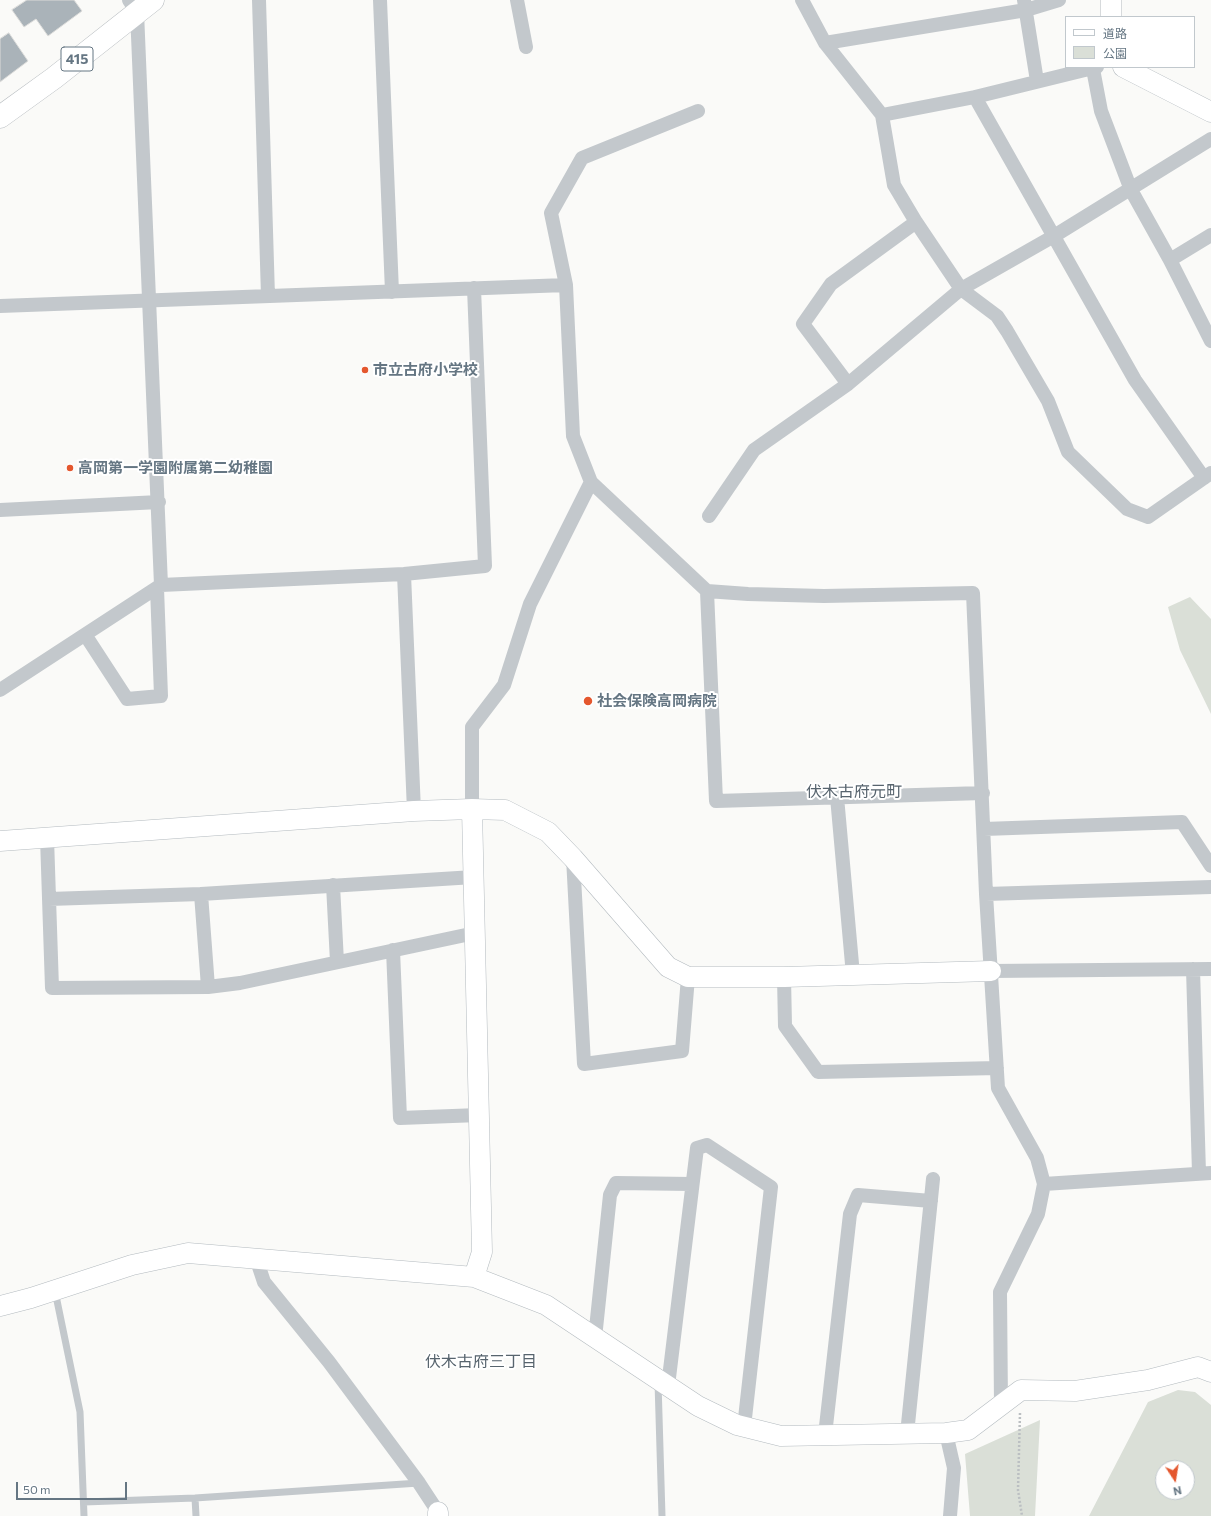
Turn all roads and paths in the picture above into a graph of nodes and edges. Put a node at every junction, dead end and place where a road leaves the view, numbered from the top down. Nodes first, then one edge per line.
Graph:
1 (260, 0) edge
2 (380, 0) edge
3 (517, 0) edge
4 (802, 0) edge
5 (1059, 0) edge
6 (1111, 0) edge
7 (140, 4) edge
8 (1025, 5) edge
9 (1111, 16) edge
10 (825, 44) junction
11 (526, 47) dead end
12 (1095, 68) edge
13 (1125, 68) edge
14 (1037, 81) junction
15 (975, 96) junction
16 (698, 111) dead end
17 (1210, 111) edge
18 (882, 115) junction
19 (0, 117) edge
20 (1211, 139) edge
21 (1131, 190) junction
22 (916, 222) junction
23 (1211, 235) edge
24 (1054, 236) junction
25 (1170, 260) junction
26 (566, 285) junction
27 (474, 288) junction
28 (961, 289) junction
29 (392, 292) junction
30 (268, 296) junction
31 (150, 300) junction
32 (0, 306) edge
33 (1210, 336) edge
34 (848, 384) junction
35 (1208, 476) edge
36 (591, 482) junction
37 (159, 502) junction
38 (0, 510) edge
39 (709, 516) dead end
40 (404, 574) junction
41 (159, 587) junction
42 (707, 591) junction
43 (86, 636) junction
44 (0, 690) edge
45 (983, 793) junction
46 (837, 797) junction
47 (472, 809) junction
48 (414, 811) junction
49 (984, 829) junction
50 (47, 838) junction
51 (0, 841) edge
52 (573, 858) junction
53 (1211, 866) edge
54 (474, 876) junction
55 (333, 885) junction
56 (1211, 887) edge
57 (202, 894) junction
58 (986, 894) junction
59 (49, 899) junction
60 (475, 932) junction
61 (393, 950) junction
62 (337, 962) junction
63 (1193, 969) junction
64 (1211, 969) edge
65 (991, 971) junction
66 (853, 975) junction
67 (688, 977) junction
68 (784, 977) junction
69 (208, 987) junction
70 (997, 1068) junction
71 (479, 1114) junction
72 (1205, 1173) edge
73 (933, 1179) dead end
74 (692, 1184) junction
75 (1044, 1184) junction
76 (931, 1201) junction
77 (256, 1258) junction
78 (474, 1276) junction
79 (55, 1290) junction
80 (0, 1306) edge
81 (595, 1338) junction
82 (1211, 1372) edge
83 (663, 1383) junction
84 (1021, 1390) junction
85 (1001, 1405) junction
86 (744, 1427) junction
87 (946, 1433) junction
88 (907, 1434) junction
89 (825, 1435) junction
90 (419, 1483) junction
91 (195, 1498) junction
92 (84, 1502) junction
93 (438, 1514) edge
94 (84, 1516) edge
95 (196, 1516) edge
96 (662, 1516) edge
97 (950, 1516) edge
98 (1022, 1516) edge

1 - 30 street
2 - 29 street
3 - 11 street
4 - 10 street
5 - 8 street
6 - 9 street
7 - 19 highway, 415
7 - 31 street
8 - 10 street
8 - 14 street
10 - 18 street
12 - 14 street
12 - 21 street
13 - 17 street
14 - 15 street
15 - 18 street
15 - 24 street
16 - 26 street
18 - 22 street
20 - 21 street
21 - 24 street
21 - 25 street
22 - 28 street
22 - 34 street
23 - 25 street
24 - 28 street
24 - 35 street
25 - 33 street
26 - 27 street
26 - 36 street
27 - 29 street
27 - 40 street
28 - 34 street
28 - 35 street
29 - 30 street
30 - 31 street
31 - 32 street
31 - 37 street
34 - 39 street
36 - 42 street
36 - 47 street
37 - 38 street
37 - 41 street
40 - 41 street
40 - 48 street
41 - 43 street
41 - 43 street
42 - 45 street
42 - 46 street
43 - 44 street
45 - 46 street
45 - 49 street
46 - 66 street
47 - 48 street
47 - 52 street
47 - 54 street
48 - 50 street
49 - 53 street
49 - 58 street
50 - 51 street
50 - 59 street
52 - 67 street
52 - 67 street
54 - 55 street
54 - 60 street
55 - 57 street
55 - 62 street
56 - 58 street
57 - 59 street
57 - 69 street
58 - 65 street
59 - 69 street
60 - 61 street
60 - 71 street
61 - 62 street
61 - 71 street
62 - 69 street
63 - 64 street
63 - 65 street
63 - 72 street
65 - 66 street
65 - 70 street
66 - 68 street
67 - 68 street
68 - 70 street
70 - 75 street
71 - 78 street
72 - 75 street
73 - 76 street
74 - 81 street
74 - 83 street
74 - 86 street
75 - 85 street
76 - 88 street
76 - 89 street
77 - 78 street
77 - 79 street
77 - 90 street
78 - 81 street
79 - 80 street
79 - 92 lane
81 - 83 street
82 - 84 street
83 - 86 street
83 - 96 lane
84 - 85 street
84 - 98 path
85 - 87 street
86 - 89 street
87 - 88 street
87 - 97 street
88 - 89 street
90 - 91 lane
90 - 93 street
91 - 92 lane
91 - 95 lane
92 - 94 lane

